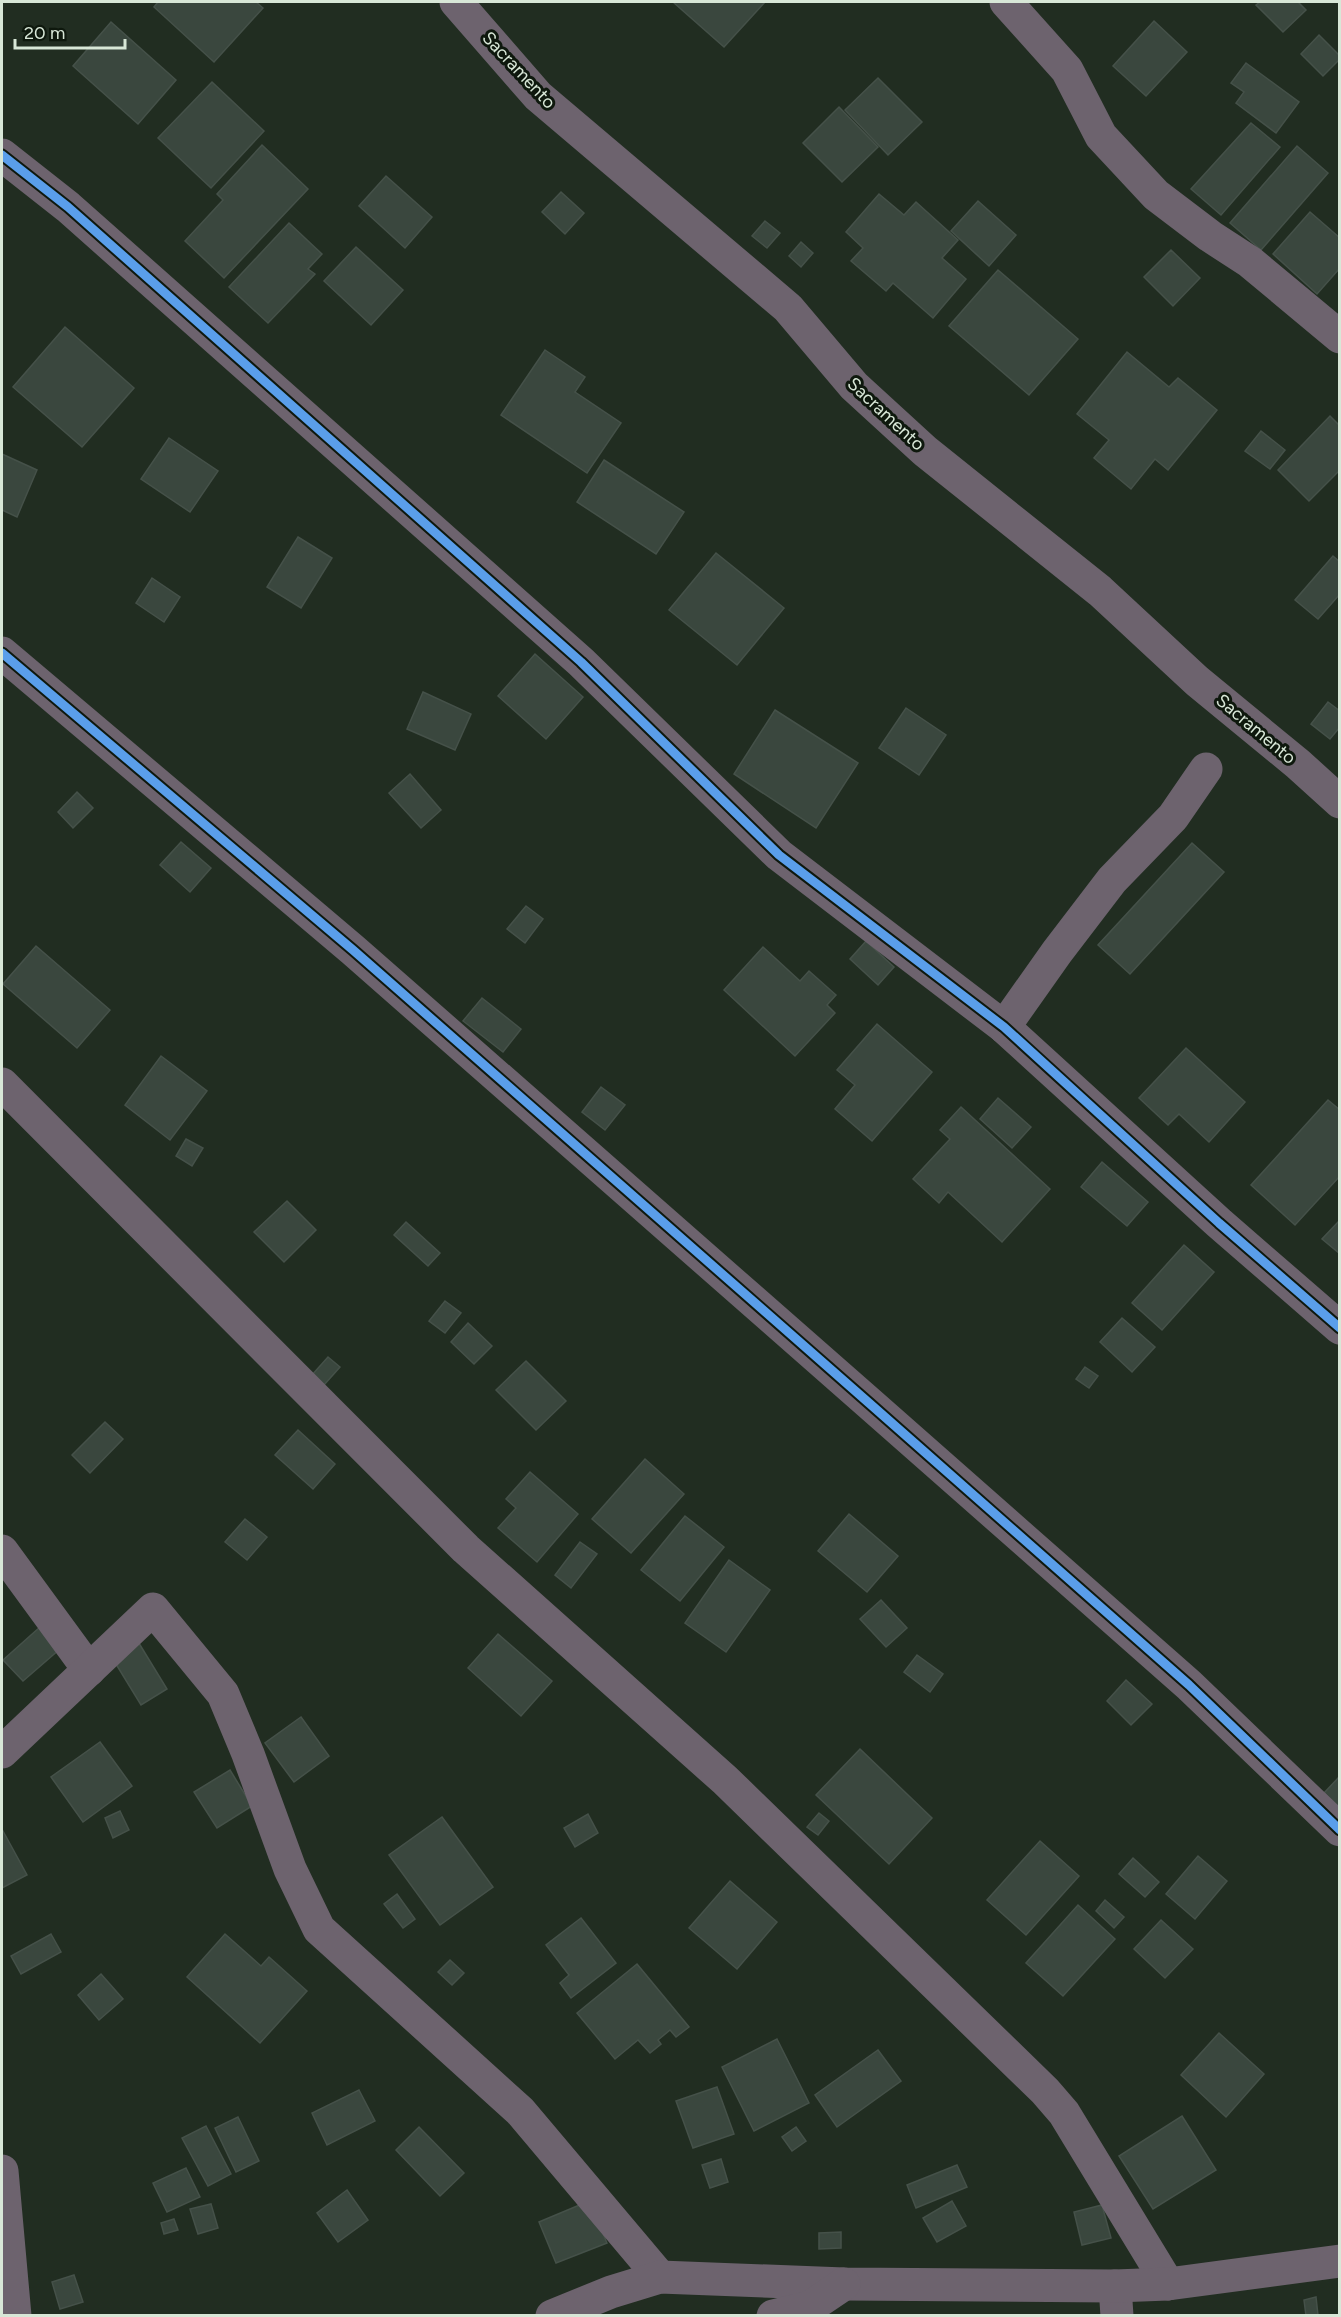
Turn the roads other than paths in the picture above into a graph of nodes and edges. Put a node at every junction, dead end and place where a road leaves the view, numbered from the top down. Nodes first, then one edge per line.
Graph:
1 (456, 2) edge
2 (1006, 2) edge
3 (2, 155) edge
4 (1340, 337) edge
5 (2, 654) edge
6 (1206, 769) dead end
7 (1340, 802) edge
8 (1004, 1027) junction
9 (2, 1084) edge
10 (1340, 1328) edge
11 (2, 1551) edge
12 (90, 1670) junction
13 (2, 1752) edge
14 (1340, 1830) edge
15 (2, 2171) edge
16 (1340, 2261) edge
17 (660, 2277) junction
18 (844, 2284) junction
19 (1168, 2284) junction
20 (1116, 2301) edge
21 (15, 2316) edge
22 (552, 2316) edge
23 (773, 2316) edge

1 - 7 street, Sacramento
2 - 4 street
3 - 8 street
5 - 14 street
6 - 8 street
8 - 10 street
9 - 19 street
11 - 12 street
12 - 13 street
12 - 17 street
15 - 21 street
16 - 19 street
17 - 18 street
17 - 22 street
18 - 20 street
18 - 23 street
19 - 20 street

